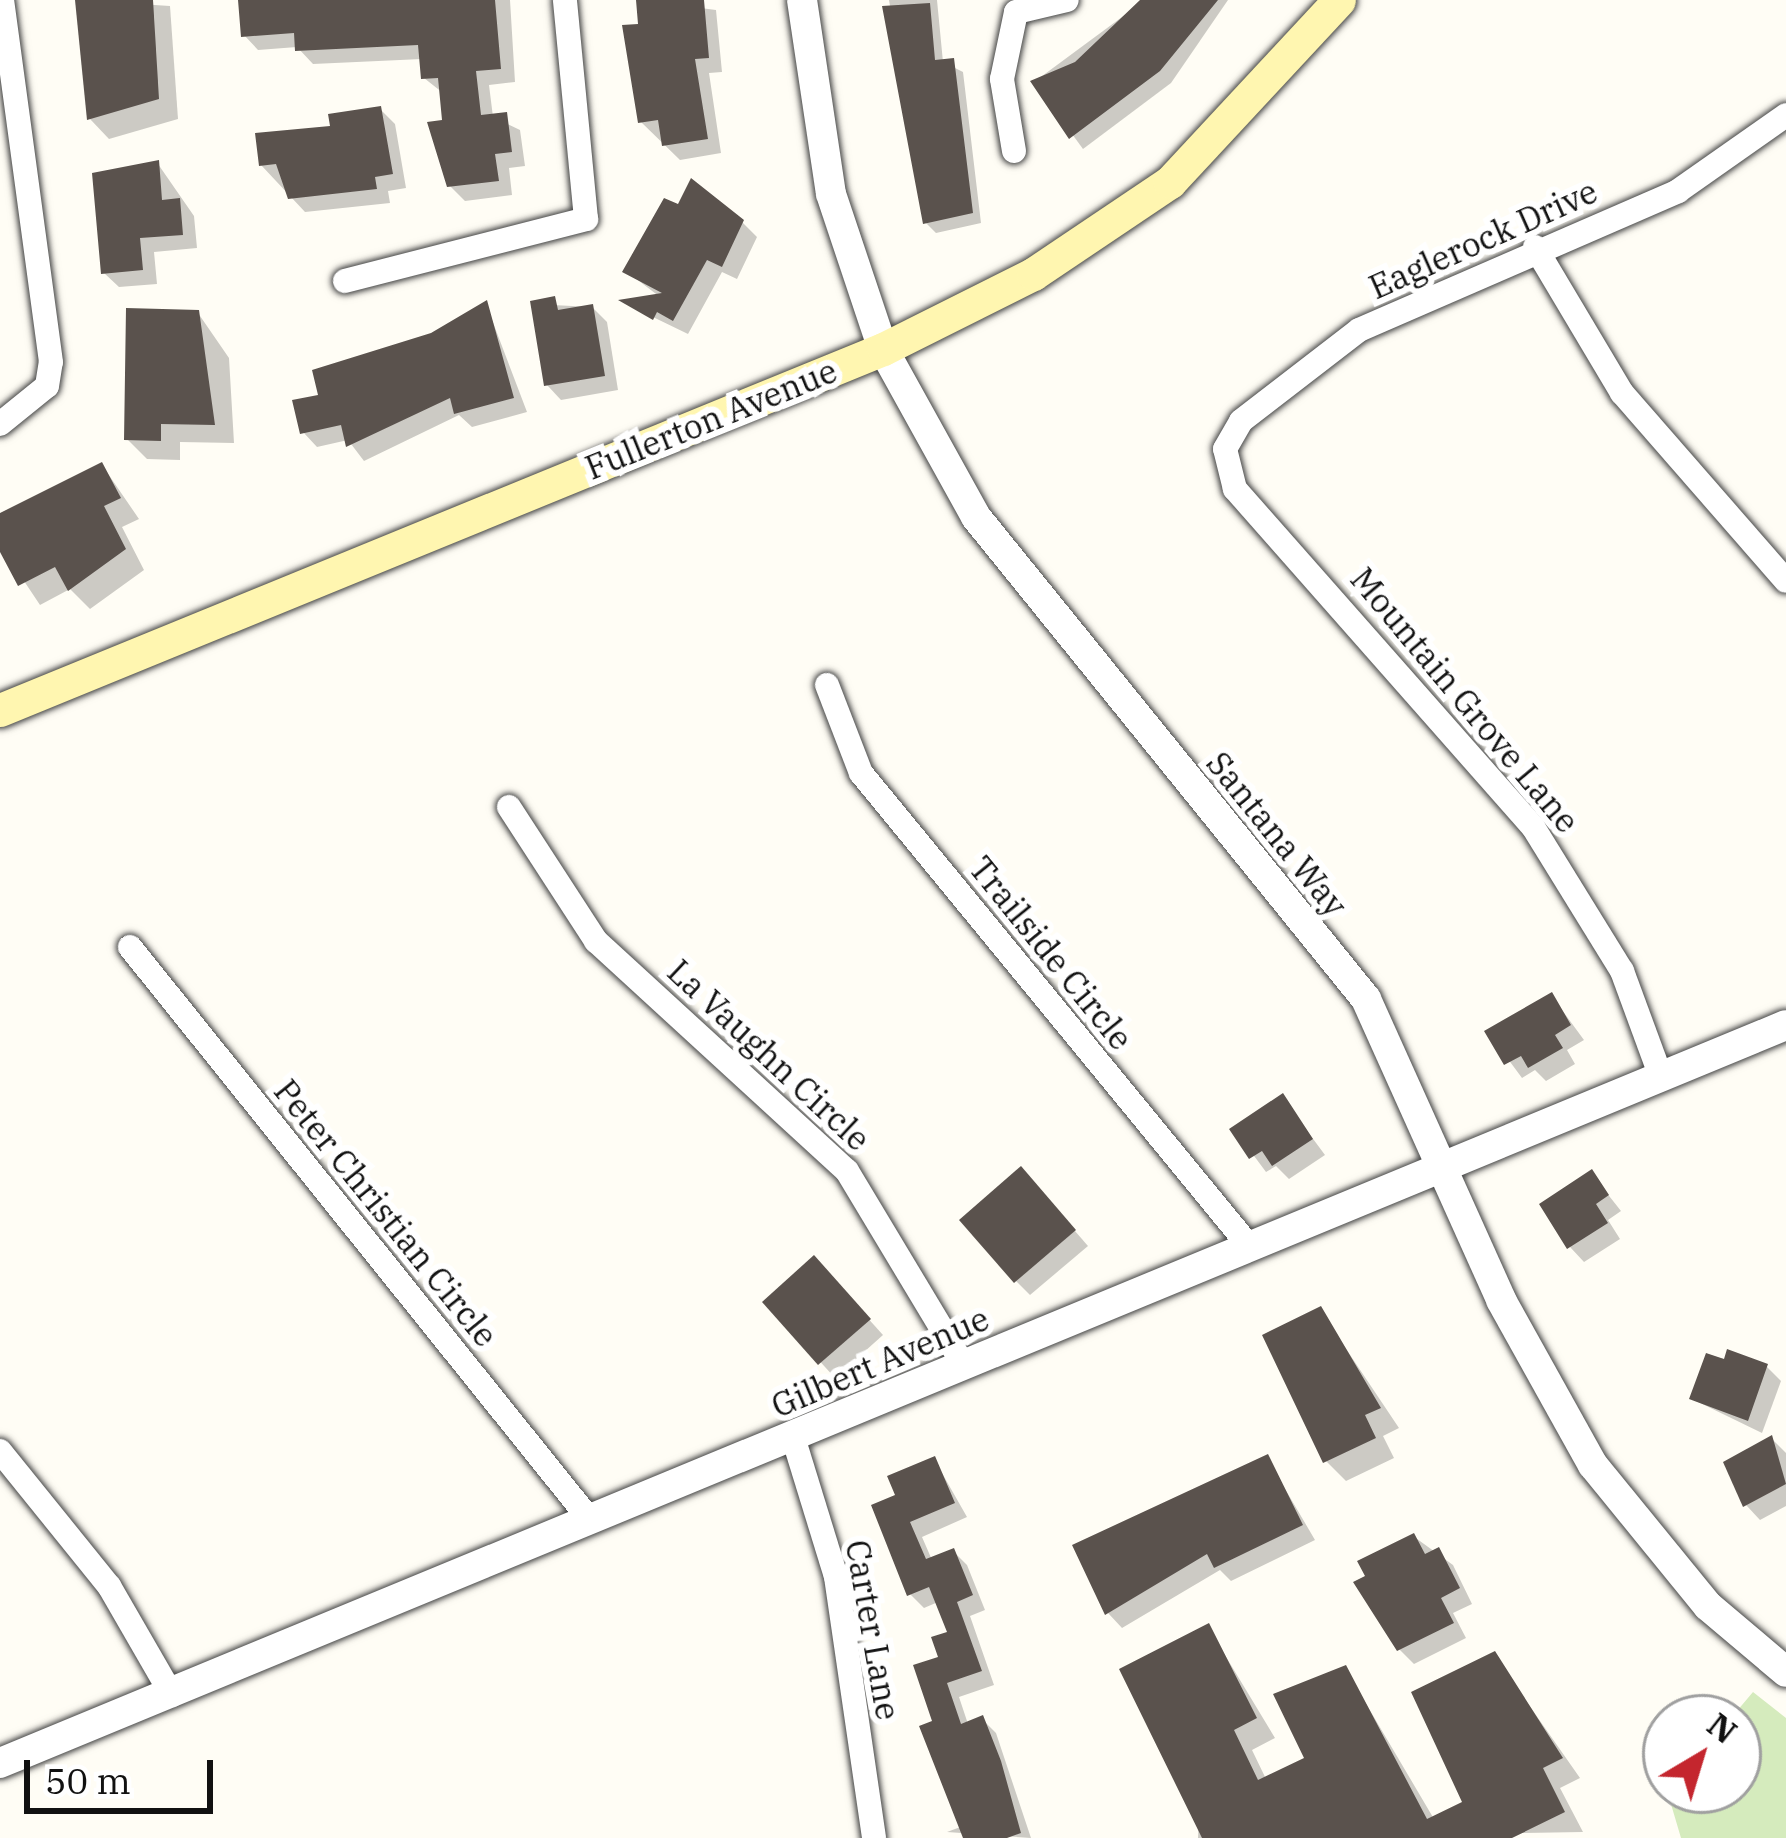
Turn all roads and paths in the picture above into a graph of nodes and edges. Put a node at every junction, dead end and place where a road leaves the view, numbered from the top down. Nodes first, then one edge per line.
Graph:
1 (2, 0) edge
2 (565, 0) edge
3 (802, 0) edge
4 (1067, 0) edge
5 (1339, 0) edge
6 (1011, 6) edge
7 (1786, 115) edge
8 (1014, 151) dead end
9 (1535, 247) junction
10 (345, 281) dead end
11 (883, 349) junction
12 (0, 424) edge
13 (1225, 449) joint
14 (1786, 581) edge
15 (827, 685) dead end
16 (0, 710) edge
17 (509, 807) dead end
18 (130, 947) dead end
19 (1786, 1025) edge
20 (1660, 1077) junction
21 (1442, 1162) junction
22 (1250, 1247) junction
23 (964, 1366) junction
24 (793, 1437) junction
25 (0, 1451) edge
26 (591, 1521) junction
27 (1786, 1672) edge
28 (172, 1695) junction
29 (0, 1763) edge
30 (874, 1838) edge

1 - 12 street
2 - 10 street
3 - 11 street, Santana Way
4 - 6 street
5 - 11 main road, Fullerton Avenue
6 - 8 street
7 - 9 street, Eaglerock Drive
9 - 13 street, Eaglerock Drive
9 - 14 street
11 - 16 main road, Fullerton Avenue
11 - 21 street, Santana Way
13 - 20 street, Mountain Grove Lane
15 - 22 street, Trailside Circle
17 - 23 street, La Vaughn Circle
18 - 26 street, Peter Christian Circle
19 - 20 street, Gilbert Avenue
20 - 21 street, Gilbert Avenue
21 - 22 street, Gilbert Avenue
21 - 27 street, Santana Way
22 - 23 street, Gilbert Avenue
23 - 24 street, Gilbert Avenue
24 - 26 street, Gilbert Avenue
24 - 30 street, Carter Lane
25 - 28 street
26 - 28 street, Gilbert Avenue
28 - 29 street, Gilbert Avenue

